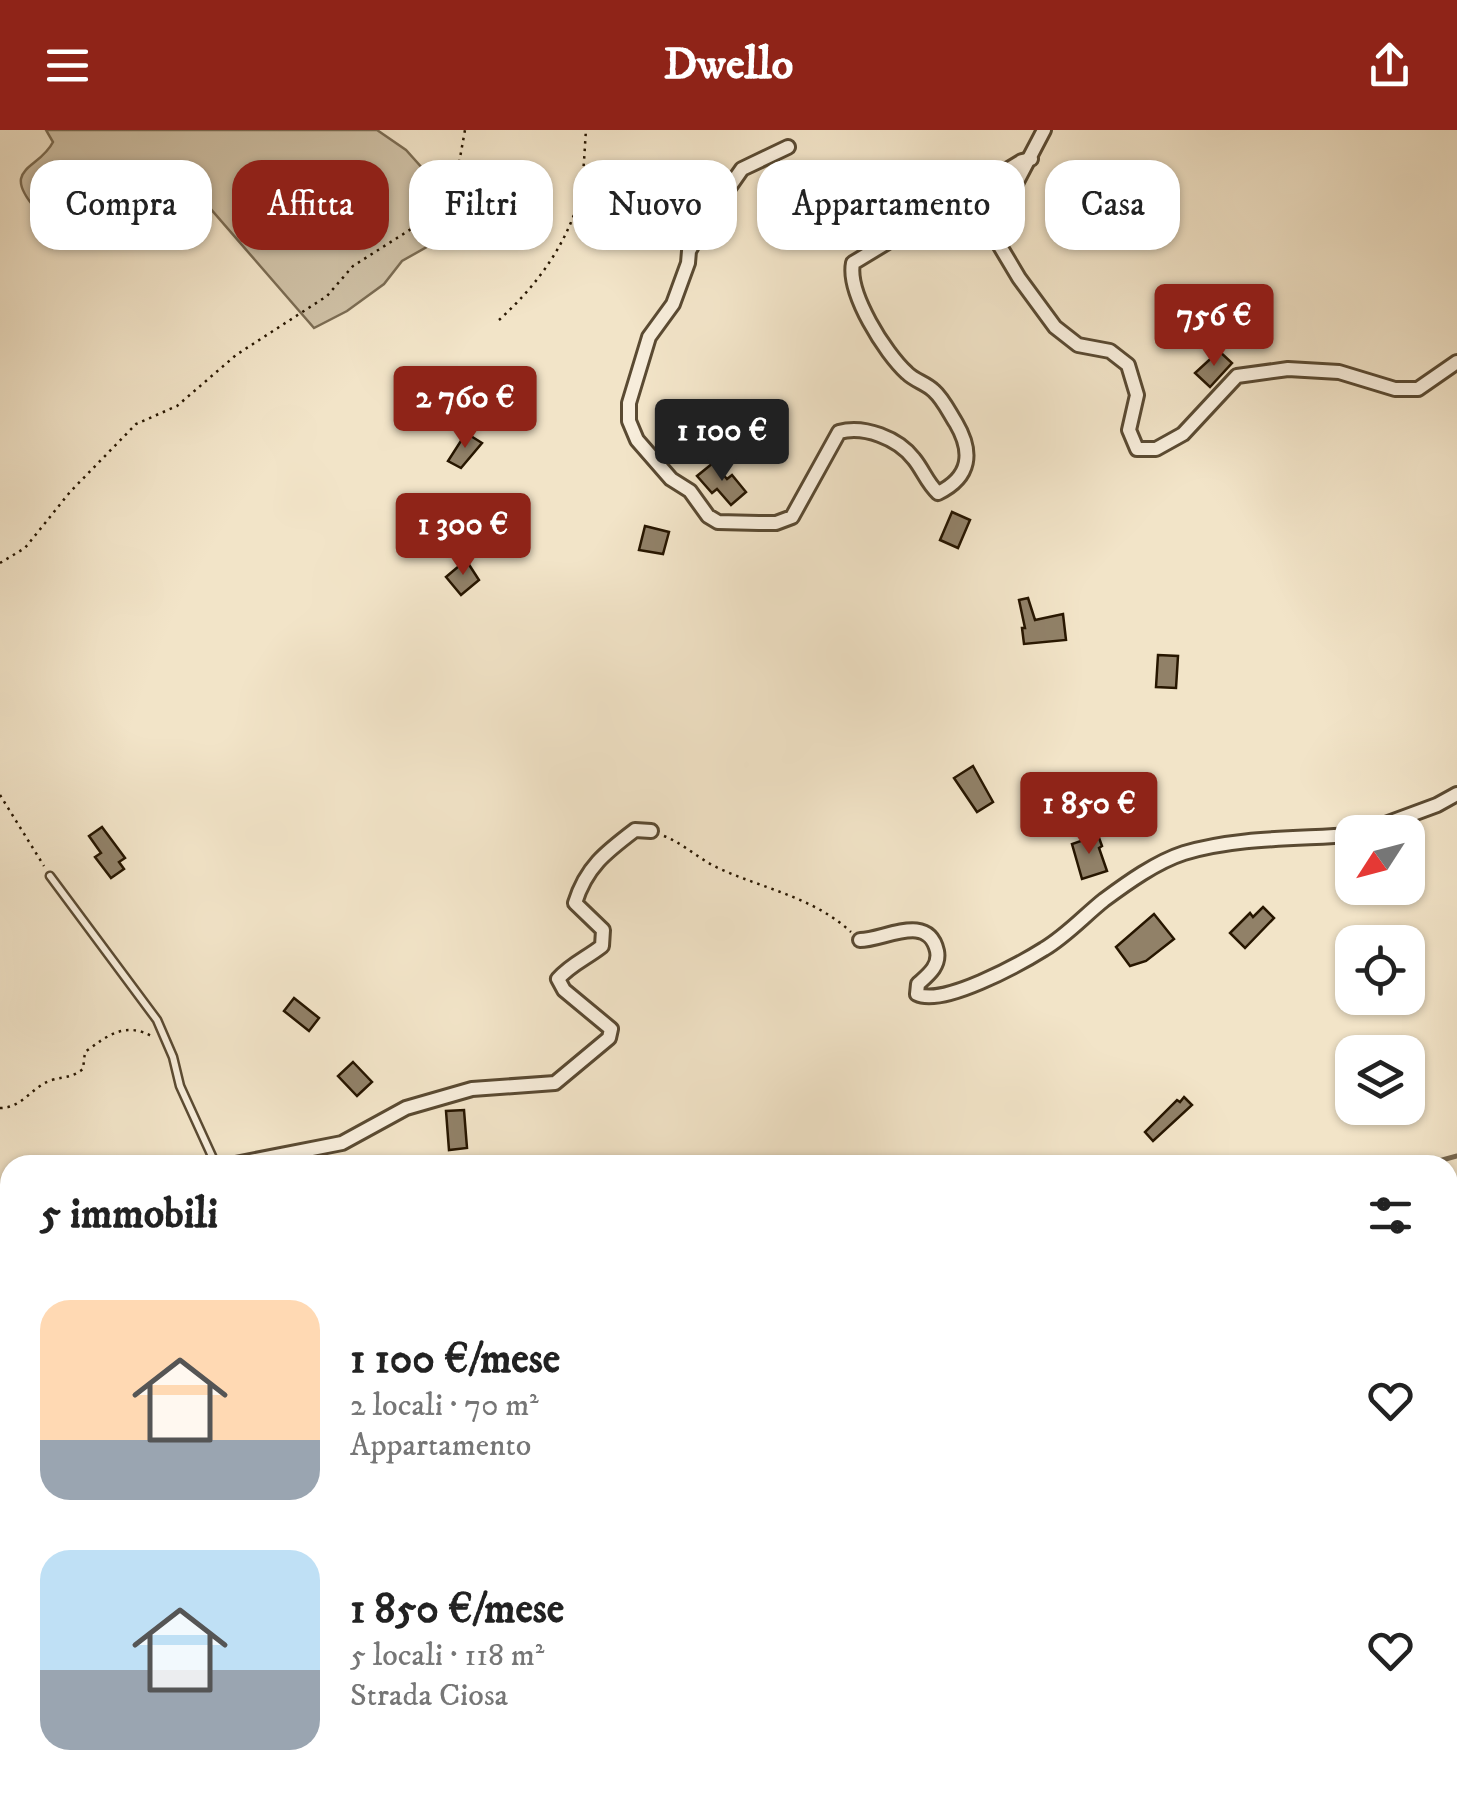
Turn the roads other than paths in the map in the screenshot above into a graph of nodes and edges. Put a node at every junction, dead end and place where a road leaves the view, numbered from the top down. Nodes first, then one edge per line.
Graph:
1 (1044, 130) edge
2 (788, 147) dead end
3 (1030, 159) junction
4 (1457, 362) edge
5 (1457, 794) edge
6 (1410, 815) edge
7 (651, 831) road end
8 (1335, 836) edge
9 (50, 876) road end
10 (860, 940) road end
11 (211, 1155) edge
12 (279, 1155) edge

1 - 3 street
2 - 3 street
3 - 4 street
5 - 6 street
7 - 12 street
8 - 10 street
9 - 11 lane

